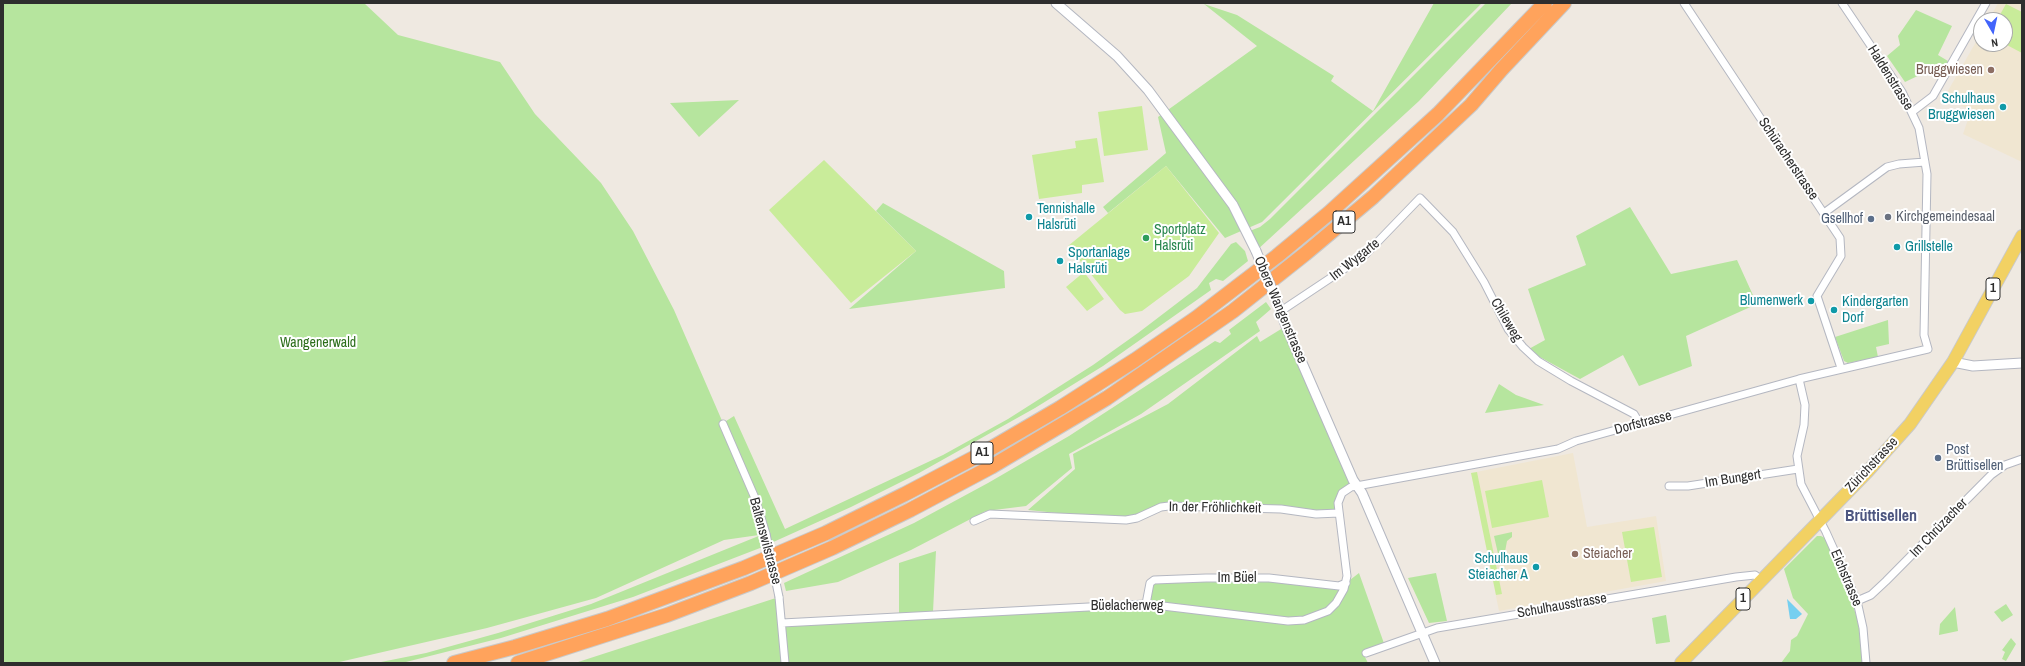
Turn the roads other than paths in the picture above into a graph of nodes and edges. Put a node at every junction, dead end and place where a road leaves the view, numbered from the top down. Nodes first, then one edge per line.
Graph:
1 (1056, 3) edge
2 (1545, 3) edge
3 (1564, 3) edge
4 (1575, 3) edge
5 (1684, 3) edge
6 (1842, 3) edge
7 (1986, 3) edge
8 (1471, 105) junction
9 (1912, 112) junction
10 (1925, 162) junction
11 (1420, 198) joint
12 (1824, 213) junction
13 (2022, 236) edge
14 (1281, 311) junction
15 (1928, 350) joint
16 (1953, 362) junction
17 (2022, 362) edge
18 (1842, 368) junction
19 (1799, 379) junction
20 (724, 424) dead end
21 (1640, 424) junction
22 (2022, 459) edge
23 (1798, 469) junction
24 (1357, 486) junction
25 (1669, 486) dead end
26 (1339, 513) junction
27 (1819, 520) junction
28 (974, 521) dead end
29 (1760, 580) junction
30 (1346, 583) junction
31 (1857, 601) junction
32 (1146, 604) junction
33 (782, 623) junction
34 (1422, 632) junction
35 (565, 649) junction
36 (1366, 653) dead end
37 (454, 663) edge
38 (518, 663) edge
39 (541, 663) edge
40 (785, 663) edge
41 (1435, 663) edge
42 (1681, 663) edge
43 (1866, 663) edge

1 - 14 street, Obere Wangenstrasse, bridge
2 - 37 highway, A1
3 - 8 highway, A1
4 - 8 highway
5 - 12 street, Schüracherstrasse
6 - 9 street, Haldenstrasse
7 - 9 street
8 - 35 highway, A1
9 - 10 street, Haldenstrasse
10 - 12 street
10 - 15 street, Haldenstrasse
11 - 14 street, Im Wygarte
11 - 21 street, Chileweg
12 - 18 street, Schüracherstrasse
13 - 16 main road, Zürichstrasse / 1
14 - 24 street, Obere Wangenstrasse
15 - 18 street, Dorfstrasse
16 - 17 street
16 - 27 main road, Zürichstrasse / 1
18 - 19 street, Dorfstrasse
19 - 21 street, Dorfstrasse
19 - 23 street, Eichstrasse
20 - 33 street, Baltenswilstrasse, bridge
21 - 24 street, Dorfstrasse
22 - 31 street, Im Chrüzacher
23 - 25 street, Im Bungert
23 - 27 street, Eichstrasse
24 - 26 street, Büelacherweg
24 - 34 street, Obere Wangenstrasse
26 - 28 street, In der Fröhlichkeit
26 - 30 street, Büelacherweg
27 - 29 main road, Zürichstrasse / 1
27 - 31 street, Eichstrasse
29 - 34 street, Schulhausstrasse
29 - 42 main road, Zürichstrasse / 1
30 - 32 street, Büelacherweg
30 - 32 street, Im Büel
31 - 43 street, Eichstrasse
32 - 33 street, Büelacherweg
33 - 40 street, Baltenswilstrasse
34 - 36 street, Schulhausstrasse
34 - 41 street, Obere Wangenstrasse
35 - 38 highway, A1
35 - 39 highway, A1

